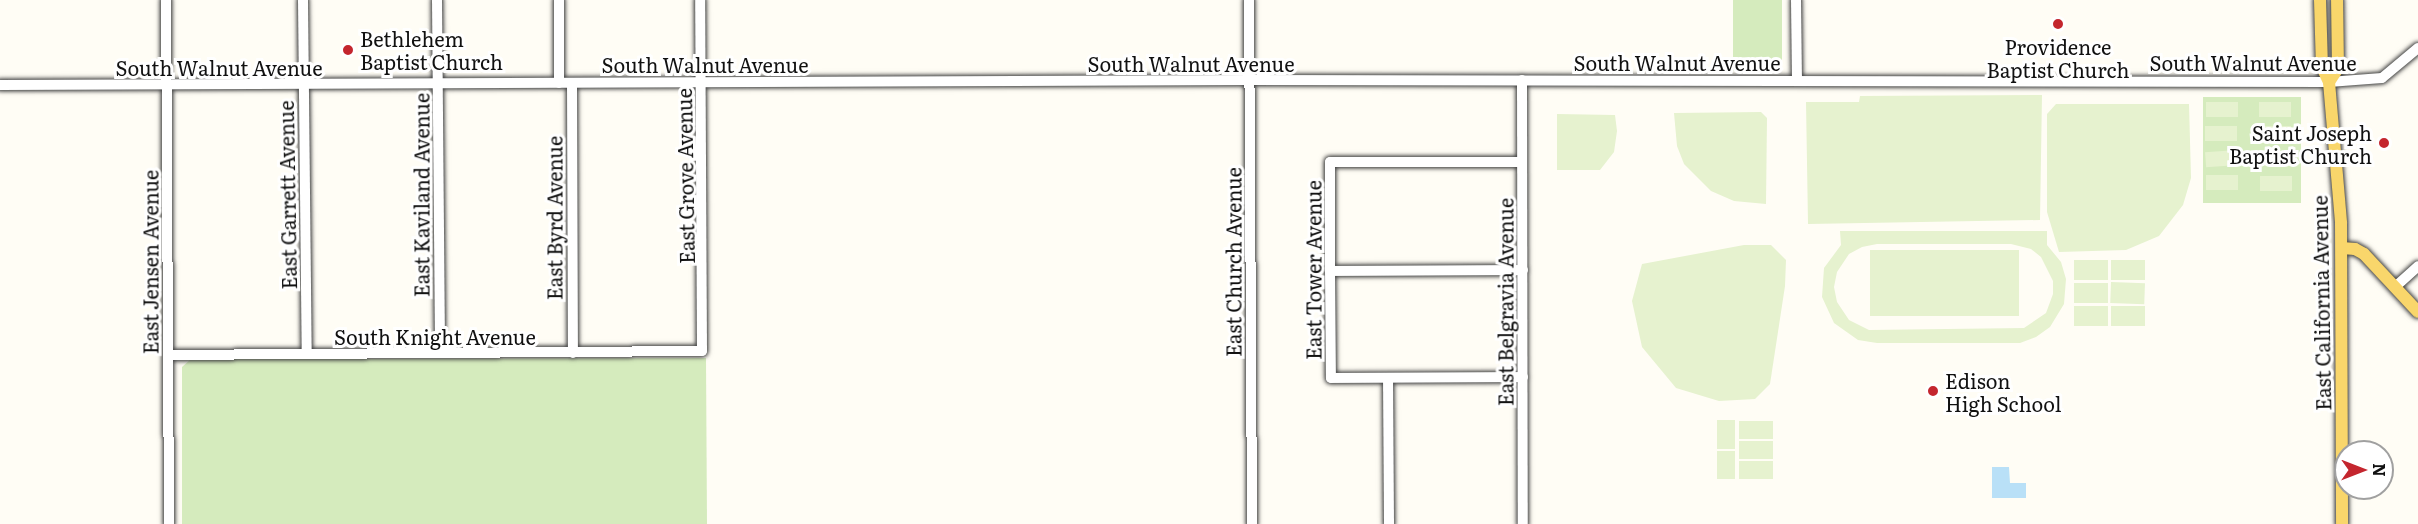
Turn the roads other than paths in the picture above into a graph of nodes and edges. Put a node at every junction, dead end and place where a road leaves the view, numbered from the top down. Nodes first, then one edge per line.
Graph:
1 (166, 0) edge
2 (303, 0) edge
3 (437, 0) edge
4 (559, 0) edge
5 (700, 0) edge
6 (1250, 0) edge
7 (1796, 0) edge
8 (2320, 0) edge
9 (2337, 0) edge
10 (2418, 48) edge
11 (1251, 80) junction
12 (1522, 80) junction
13 (1797, 80) junction
14 (702, 82) junction
15 (2329, 82) junction
16 (439, 83) junction
17 (559, 83) junction
18 (572, 83) junction
19 (167, 85) junction
20 (0, 86) edge
21 (304, 86) junction
22 (1522, 162) junction
23 (2342, 248) junction
24 (2418, 266) edge
25 (1523, 270) junction
26 (1330, 271) junction
27 (2395, 286) junction
28 (2418, 312) edge
29 (702, 351) joint
30 (440, 353) junction
31 (573, 353) junction
32 (168, 354) junction
33 (307, 354) junction
34 (1523, 377) junction
35 (1388, 378) junction
36 (169, 524) edge
37 (1252, 524) edge
38 (1389, 524) edge
39 (1522, 524) edge
40 (2342, 524) edge

1 - 19 street, East Jensen Avenue
2 - 21 street, East Garrett Avenue
3 - 16 street, East Kaviland Avenue
4 - 17 street
5 - 14 street, East Grove Avenue
6 - 11 street, East Church Avenue
7 - 13 street
8 - 15 main road, East California Avenue
9 - 15 main road, East California Avenue
10 - 15 street, South Walnut Avenue
11 - 12 street, South Walnut Avenue
11 - 14 street, South Walnut Avenue
11 - 37 street, East Church Avenue
12 - 13 street, South Walnut Avenue
12 - 22 street, East Belgravia Avenue
13 - 15 street, South Walnut Avenue
14 - 18 street, South Walnut Avenue
14 - 29 street, East Grove Avenue
15 - 23 main road, East California Avenue
16 - 17 street, South Walnut Avenue
16 - 21 street, South Walnut Avenue
16 - 30 street, East Kaviland Avenue
17 - 18 street, South Walnut Avenue
18 - 31 street, East Byrd Avenue
19 - 20 street, South Walnut Avenue
19 - 21 street, South Walnut Avenue
19 - 32 street, East Jensen Avenue
21 - 33 street, East Garrett Avenue
22 - 25 street, East Belgravia Avenue
22 - 26 street, East Tower Avenue
23 - 27 main road
23 - 40 main road, East California Avenue
24 - 27 street
25 - 26 street
25 - 34 street, East Belgravia Avenue
26 - 35 street, East Tower Avenue
27 - 28 main road
29 - 31 street, South Knight Avenue
30 - 31 street, South Knight Avenue
30 - 33 street, South Knight Avenue
32 - 33 street, South Knight Avenue
32 - 36 street, East Jensen Avenue
34 - 35 street
34 - 39 street, East Belgravia Avenue
35 - 38 street

